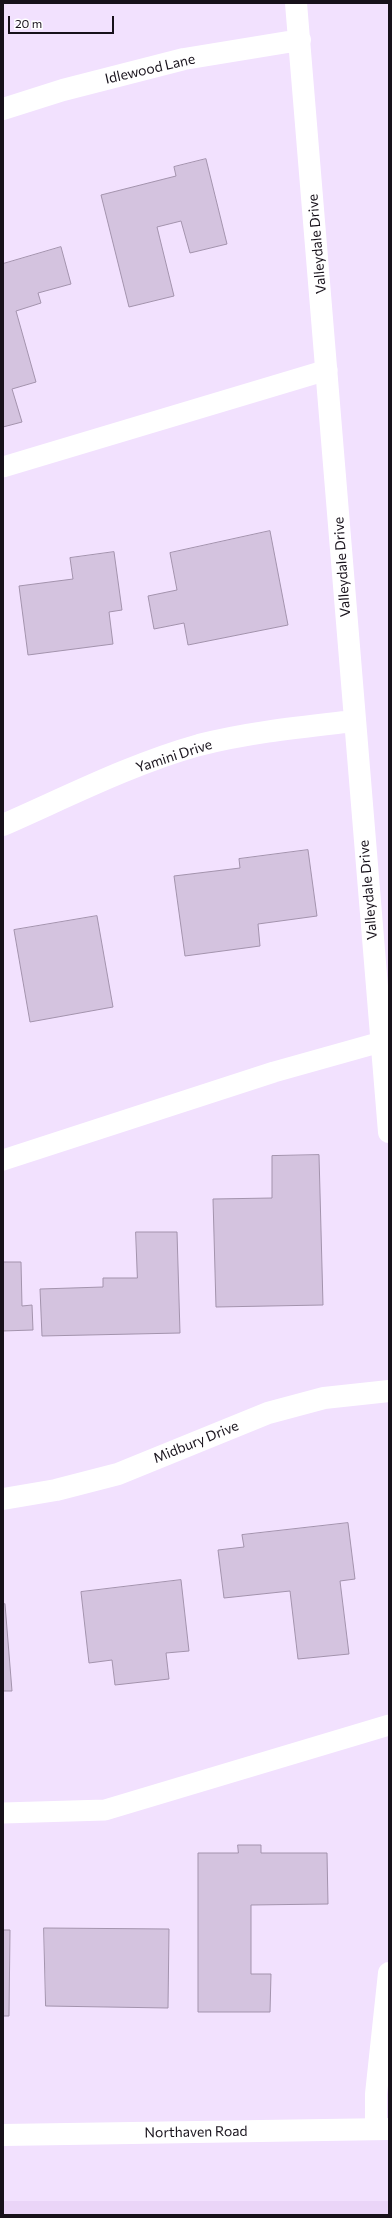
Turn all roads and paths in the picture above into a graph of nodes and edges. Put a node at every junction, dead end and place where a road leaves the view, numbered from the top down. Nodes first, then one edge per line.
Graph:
1 (296, 3) edge
2 (300, 40) junction
3 (3, 109) edge
4 (327, 370) junction
5 (3, 467) edge
6 (354, 721) junction
7 (3, 825) edge
8 (381, 1042) junction
9 (389, 1132) edge
10 (3, 1160) edge
11 (389, 1391) edge
12 (3, 1499) edge
13 (389, 1724) edge
14 (3, 1813) edge
15 (389, 1973) edge
16 (382, 2129) edge
17 (3, 2135) edge

1 - 2 street, Valleydale Drive
2 - 3 street, Idlewood Lane
2 - 4 street, Valleydale Drive
4 - 5 lane
4 - 6 street, Valleydale Drive
6 - 7 street, Yamini Drive
6 - 8 street, Valleydale Drive
8 - 9 street, Valleydale Drive
8 - 10 lane
11 - 12 street, Midbury Drive
13 - 14 lane
15 - 16 street
16 - 17 street, Northaven Road

